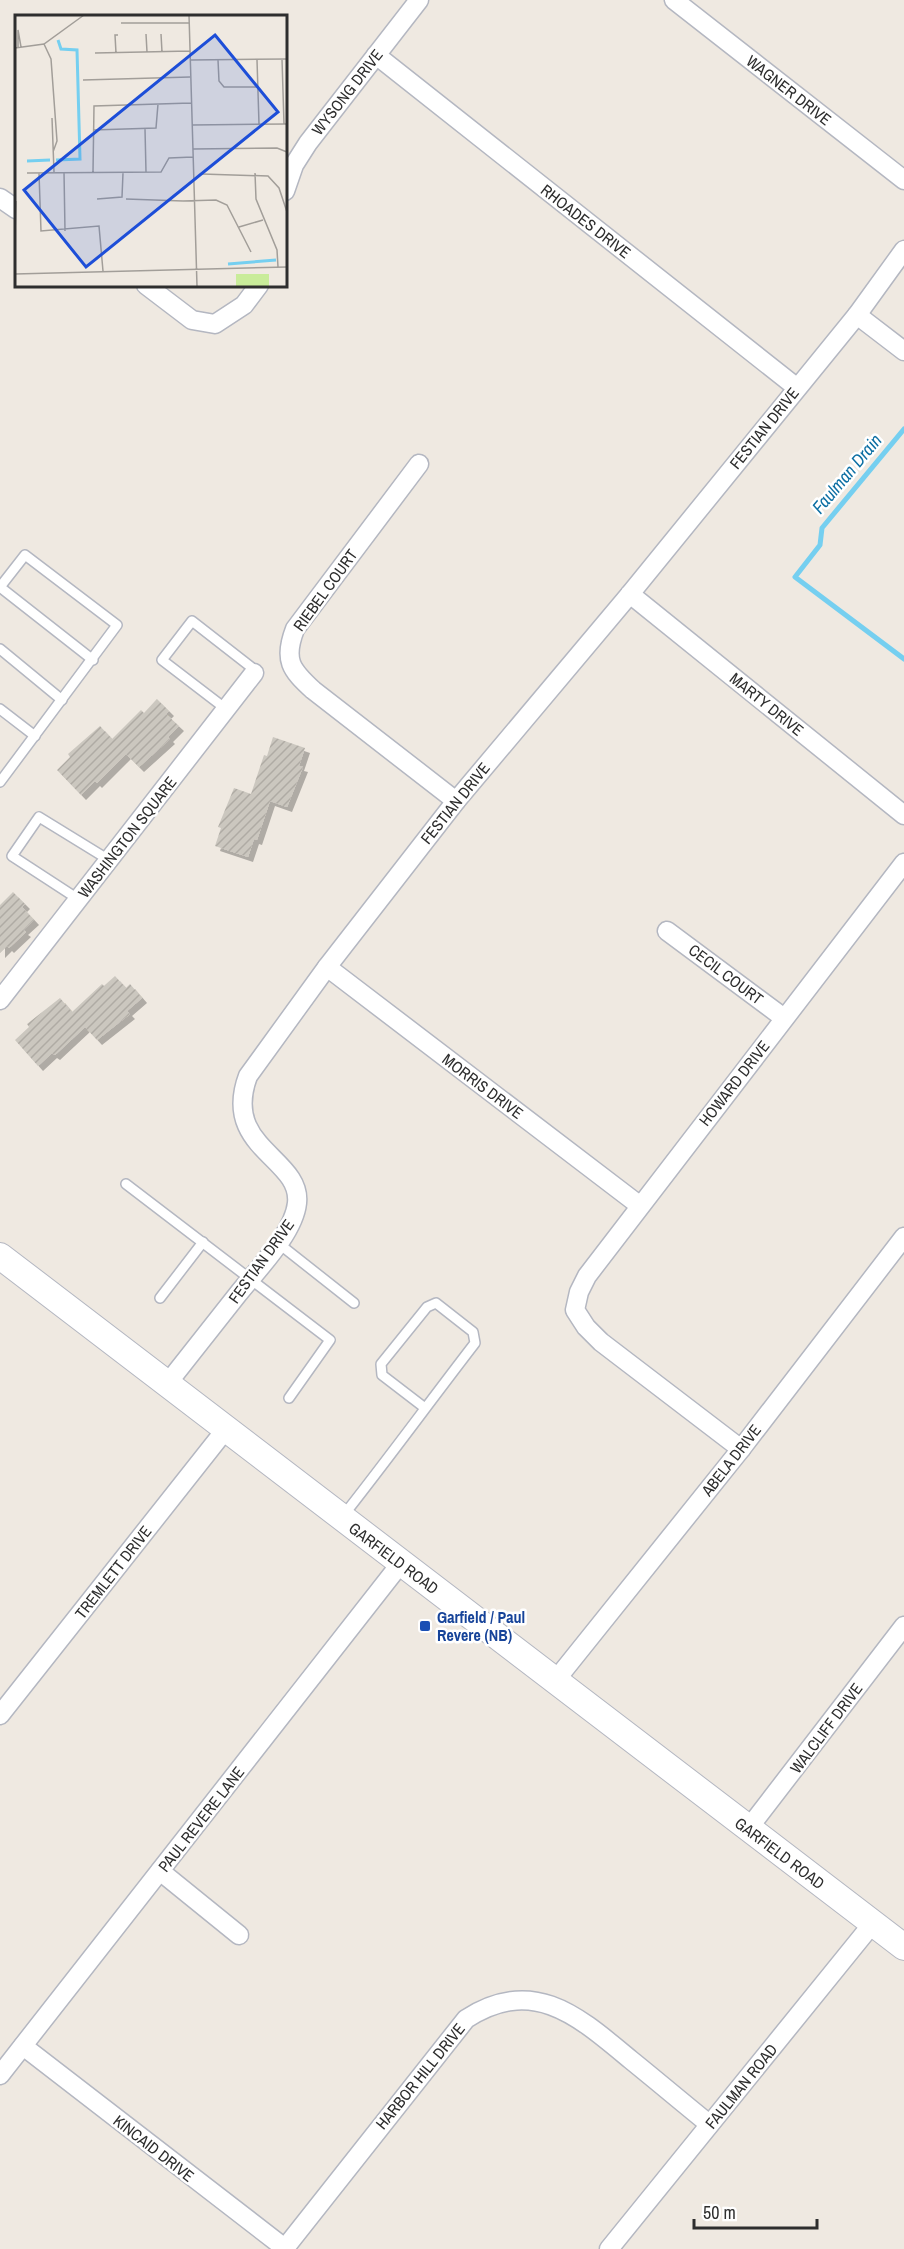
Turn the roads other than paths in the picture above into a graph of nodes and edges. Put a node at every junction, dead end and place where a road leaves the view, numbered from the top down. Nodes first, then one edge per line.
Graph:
1 (419, 0) edge
2 (674, 0) edge
3 (376, 55) junction
4 (904, 180) edge
5 (286, 187) edge
6 (0, 198) edge
7 (15, 208) edge
8 (904, 250) edge
9 (147, 286) edge
10 (258, 286) edge
11 (857, 315) junction
12 (904, 351) edge
13 (796, 387) junction
14 (419, 464) dead end
15 (0, 587) edge
16 (630, 594) junction
17 (0, 650) edge
18 (93, 660) junction
19 (254, 674) joint
20 (62, 700) junction
21 (226, 709) junction
22 (0, 710) edge
23 (35, 736) junction
24 (2, 775) edge
25 (456, 801) junction
26 (904, 815) edge
27 (109, 860) junction
28 (904, 863) edge
29 (78, 899) junction
30 (668, 931) dead end
31 (327, 967) junction
32 (0, 1000) edge
33 (784, 1018) junction
34 (126, 1184) dead end
35 (639, 1205) junction
36 (904, 1237) edge
37 (202, 1242) junction
38 (278, 1243) junction
39 (0, 1256) edge
40 (250, 1278) junction
41 (160, 1298) dead end
42 (354, 1303) dead end
43 (167, 1384) junction
44 (289, 1398) dead end
45 (426, 1408) junction
46 (226, 1429) junction
47 (741, 1449) junction
48 (342, 1518) junction
49 (401, 1563) junction
50 (904, 1626) edge
51 (555, 1681) junction
52 (0, 1716) edge
53 (748, 1829) junction
54 (160, 1871) junction
55 (873, 1923) junction
56 (239, 1935) dead end
57 (904, 1947) edge
58 (23, 2046) junction
59 (0, 2075) edge
60 (709, 2124) junction
61 (286, 2249) edge
62 (609, 2249) edge

1 - 3 street, WYSONG DRIVE
2 - 4 street, WAGNER DRIVE
3 - 5 street, WYSONG DRIVE
3 - 13 street, RHOADES DRIVE
6 - 7 street
8 - 11 street, FESTIAN DRIVE
9 - 10 street
11 - 12 street
11 - 13 street, FESTIAN DRIVE
13 - 16 street, FESTIAN DRIVE
14 - 25 street, RIEBEL COURT
15 - 18 lane
15 - 18 lane
16 - 25 street, FESTIAN DRIVE
16 - 26 street, MARTY DRIVE
17 - 20 lane
18 - 20 lane
19 - 21 street, WASHINGTON SQUARE
19 - 21 lane
20 - 23 lane
21 - 27 street, WASHINGTON SQUARE
22 - 23 lane
23 - 24 lane
25 - 31 street, FESTIAN DRIVE
27 - 29 street, WASHINGTON SQUARE
27 - 29 lane
28 - 33 street, HOWARD DRIVE
29 - 32 street, WASHINGTON SQUARE
30 - 33 street, CECIL COURT
31 - 35 street, MORRIS DRIVE
31 - 38 street, FESTIAN DRIVE
33 - 35 street, HOWARD DRIVE
34 - 37 lane
35 - 47 street, HOWARD DRIVE
36 - 47 street, ABELA DRIVE
37 - 40 lane
37 - 41 lane
38 - 40 street, FESTIAN DRIVE
38 - 42 lane
39 - 43 main road, GARFIELD ROAD
40 - 43 street, FESTIAN DRIVE
40 - 44 lane
43 - 46 main road, GARFIELD ROAD
45 - 45 lane
45 - 48 lane
46 - 48 main road, GARFIELD ROAD
46 - 52 street, TREMLETT DRIVE
47 - 51 street, ABELA DRIVE
48 - 49 main road, GARFIELD ROAD
49 - 51 main road, GARFIELD ROAD
49 - 54 street, PAUL REVERE LANE
50 - 53 street, WALCLIFF DRIVE
51 - 53 main road, GARFIELD ROAD
53 - 55 main road, GARFIELD ROAD
54 - 56 street
54 - 58 street, PAUL REVERE LANE
55 - 57 main road, GARFIELD ROAD
55 - 60 street, FAULMAN ROAD
58 - 59 street, PAUL REVERE LANE
58 - 61 street, KINCAID DRIVE
60 - 61 street, HARBOR HILL DRIVE
60 - 62 street, FAULMAN ROAD

